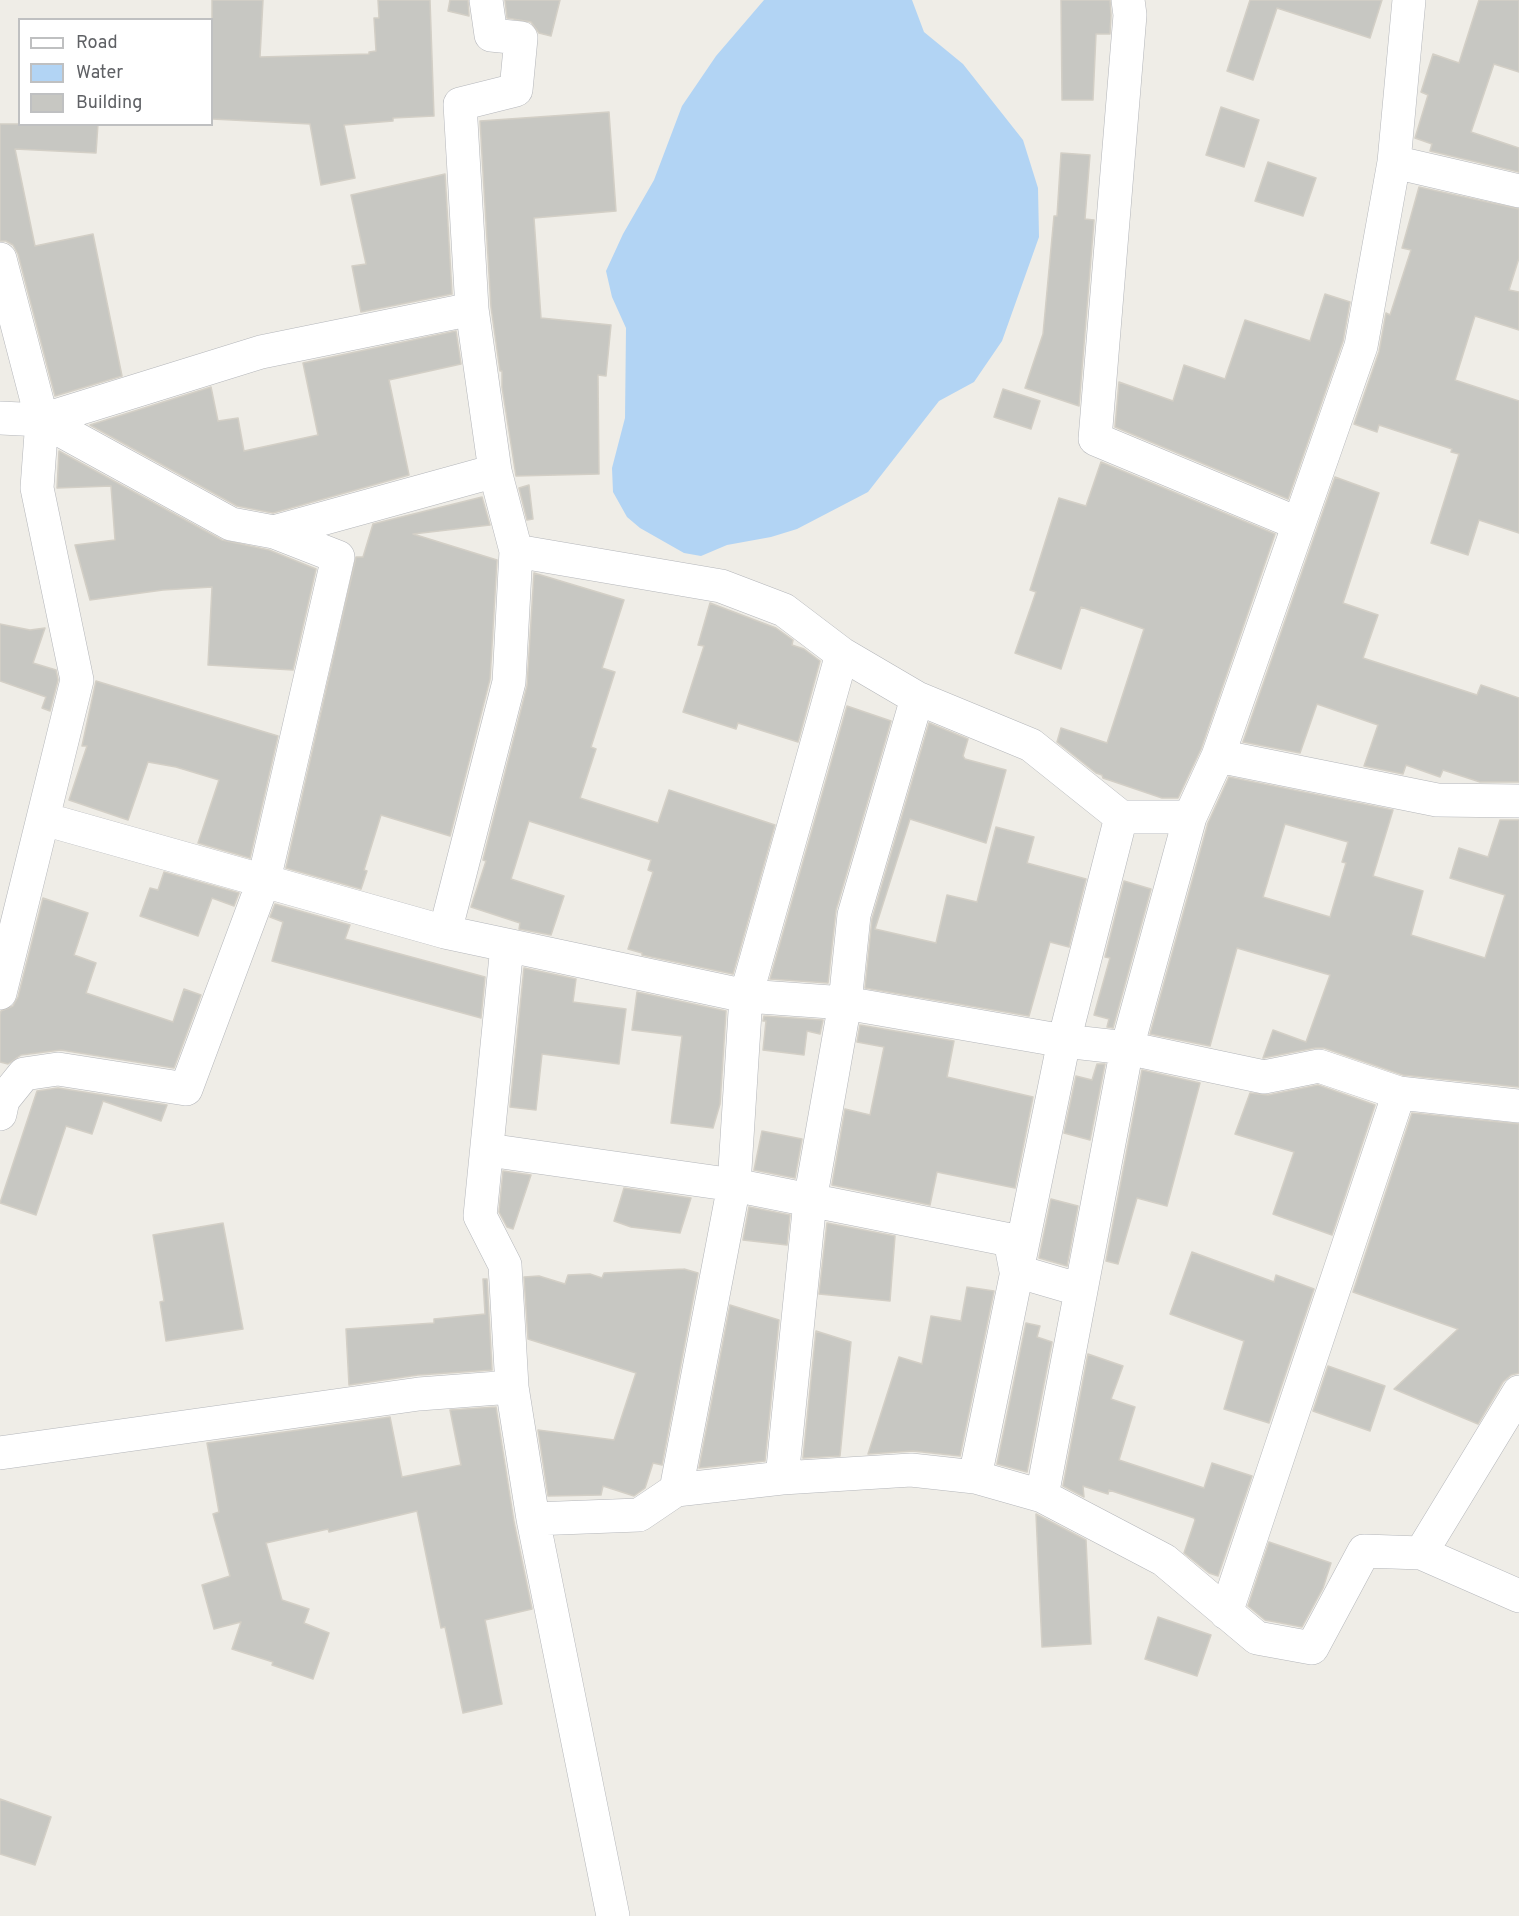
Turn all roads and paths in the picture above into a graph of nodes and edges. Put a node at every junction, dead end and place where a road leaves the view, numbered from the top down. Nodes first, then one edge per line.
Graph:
1 (486, 0) edge
2 (1128, 0) edge
3 (1409, 0) edge
4 (1394, 162) junction
5 (1519, 191) edge
6 (0, 259) edge
7 (472, 309) junction
8 (0, 418) edge
9 (42, 420) junction
10 (495, 471) junction
11 (1299, 524) junction
12 (274, 532) junction
13 (516, 551) junction
14 (842, 654) junction
15 (917, 698) junction
16 (1218, 756) junction
17 (1519, 801) edge
18 (1121, 817) junction
19 (1190, 817) junction
20 (45, 819) junction
21 (264, 880) junction
22 (445, 932) junction
23 (507, 946) junction
24 (0, 993) edge
25 (746, 996) junction
26 (845, 1003) junction
27 (1064, 1041) junction
28 (1127, 1048) junction
29 (1399, 1093) junction
30 (1, 1104) edge
31 (1519, 1106) edge
32 (488, 1150) junction
33 (734, 1185) junction
34 (810, 1201) junction
35 (1016, 1271) junction
36 (1081, 1290) junction
37 (512, 1387) junction
38 (1519, 1392) edge
39 (0, 1453) edge
40 (975, 1477) junction
41 (782, 1478) junction
42 (676, 1490) junction
43 (1042, 1496) junction
44 (533, 1519) junction
45 (1421, 1553) junction
46 (1519, 1596) edge
47 (1226, 1613) junction
48 (613, 1916) edge

1 - 7 street
2 - 11 street
3 - 4 street
4 - 5 street
4 - 11 street
6 - 9 street
7 - 9 street
7 - 10 street
8 - 9 street
9 - 12 street
9 - 20 street
10 - 12 street
10 - 13 street
11 - 16 street
12 - 21 street
13 - 14 street
13 - 22 street
14 - 15 street
14 - 25 street
15 - 18 street
15 - 26 street
16 - 17 street
16 - 19 street
18 - 19 street
18 - 27 street
19 - 28 street
20 - 21 street
20 - 24 street
21 - 22 street
21 - 30 street
22 - 23 street
23 - 25 street
23 - 32 street
25 - 26 street
25 - 33 street
26 - 27 street
26 - 34 street
27 - 28 street
27 - 35 street
28 - 29 street
28 - 36 street
29 - 31 street
29 - 47 street
32 - 33 street
32 - 37 street
33 - 34 street
33 - 42 street
34 - 35 street
34 - 41 street
35 - 36 street
35 - 40 street
36 - 43 street
37 - 39 street
37 - 44 street
38 - 45 street
40 - 41 street
40 - 43 street
41 - 42 street
42 - 44 street
43 - 47 street
44 - 48 street
45 - 46 street
45 - 47 street

